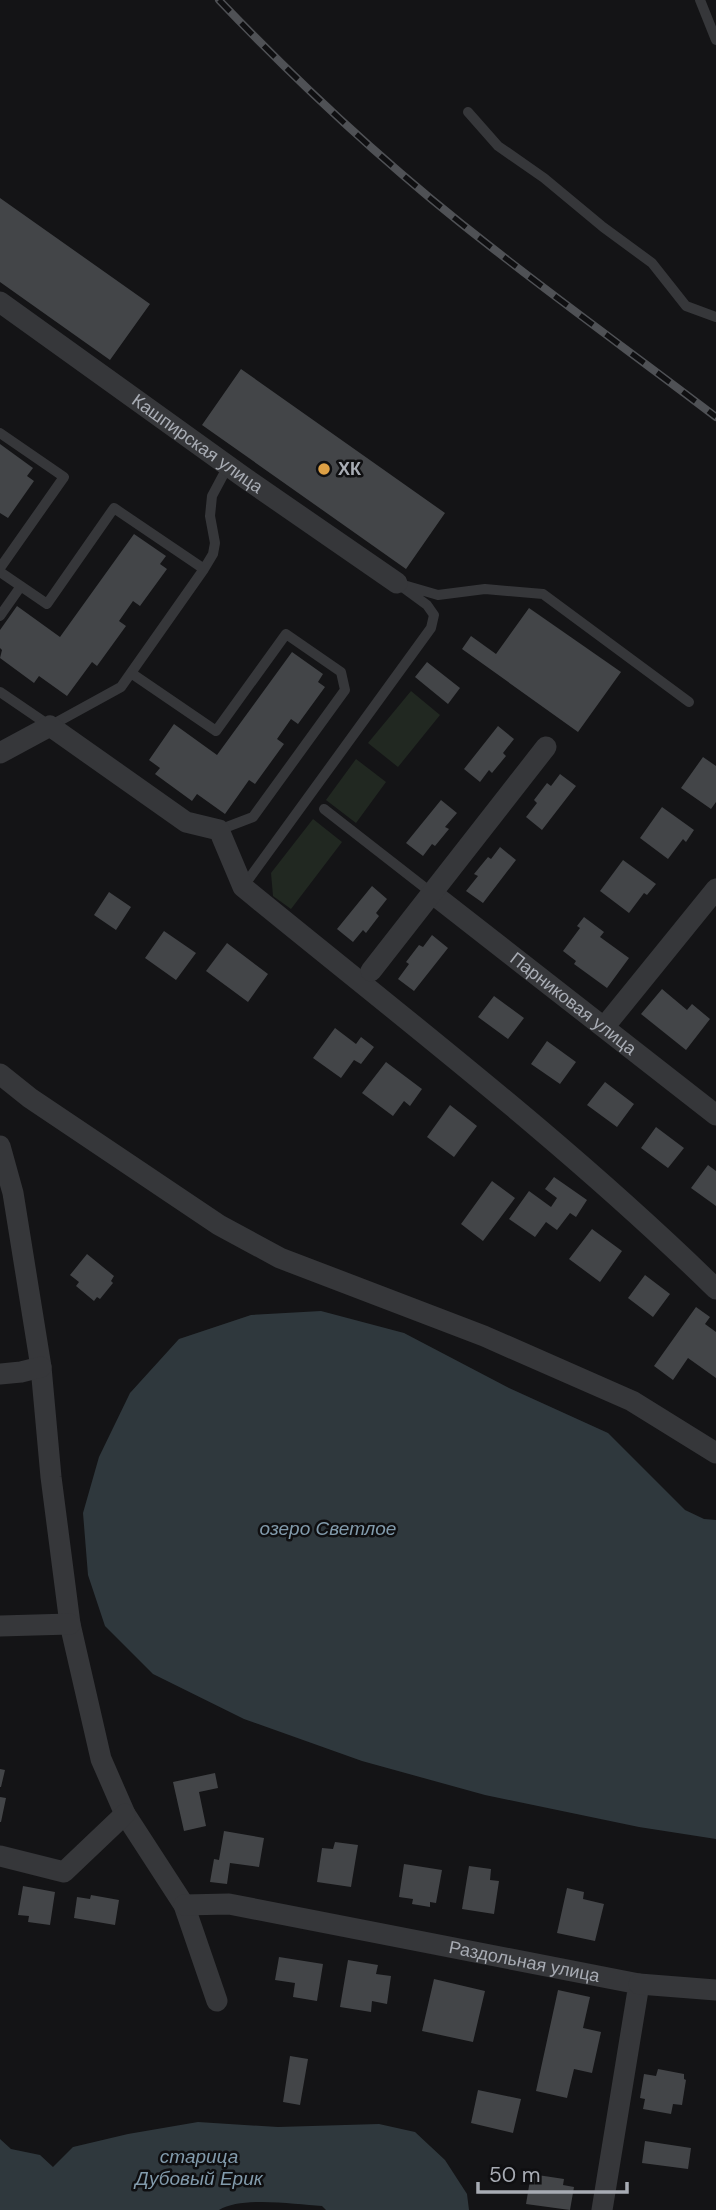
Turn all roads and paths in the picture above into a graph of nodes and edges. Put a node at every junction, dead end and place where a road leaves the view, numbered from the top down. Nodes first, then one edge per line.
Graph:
1 (701, 0) edge
2 (716, 40) edge
3 (468, 111) dead end
4 (0, 302) edge
5 (716, 317) edge
6 (0, 433) edge
7 (228, 466) junction
8 (204, 569) junction
9 (0, 570) edge
10 (397, 583) junction
11 (22, 586) junction
12 (0, 616) edge
13 (131, 673) junction
14 (0, 692) edge
15 (689, 702) dead end
16 (50, 726) junction
17 (546, 747) dead end
18 (0, 753) edge
19 (324, 809) dead end
20 (219, 830) junction
21 (243, 887) junction
22 (716, 889) edge
23 (433, 894) junction
24 (371, 971) dead end
25 (605, 1026) junction
26 (0, 1074) edge
27 (716, 1115) edge
28 (0, 1146) edge
29 (716, 1289) edge
30 (41, 1367) junction
31 (0, 1374) edge
32 (716, 1453) edge
33 (70, 1624) junction
34 (0, 1626) edge
35 (125, 1814) junction
36 (0, 1856) edge
37 (184, 1905) junction
38 (639, 1984) junction
39 (716, 1990) edge
40 (217, 2001) dead end
41 (602, 2210) edge

1 - 2 lane
3 - 5 lane
4 - 7 street, Кашпирская улица
6 - 9 lane
7 - 8 lane
7 - 10 street, Кашпирская улица
8 - 11 lane
8 - 13 lane
9 - 11 lane
10 - 15 lane
10 - 21 lane
11 - 12 lane
13 - 16 lane
13 - 20 lane
14 - 16 lane
16 - 18 street
16 - 20 street
17 - 23 street
19 - 23 lane
20 - 21 street
21 - 29 street
22 - 25 street
23 - 24 street
23 - 25 street, Парниковая улица
25 - 27 street, Парниковая улица
26 - 32 street
28 - 30 street
30 - 31 street
30 - 33 street
33 - 34 street
33 - 35 street
35 - 36 street
35 - 37 street
37 - 38 street, Раздольная улица
37 - 40 street
38 - 39 street, Раздольная улица
38 - 41 street

